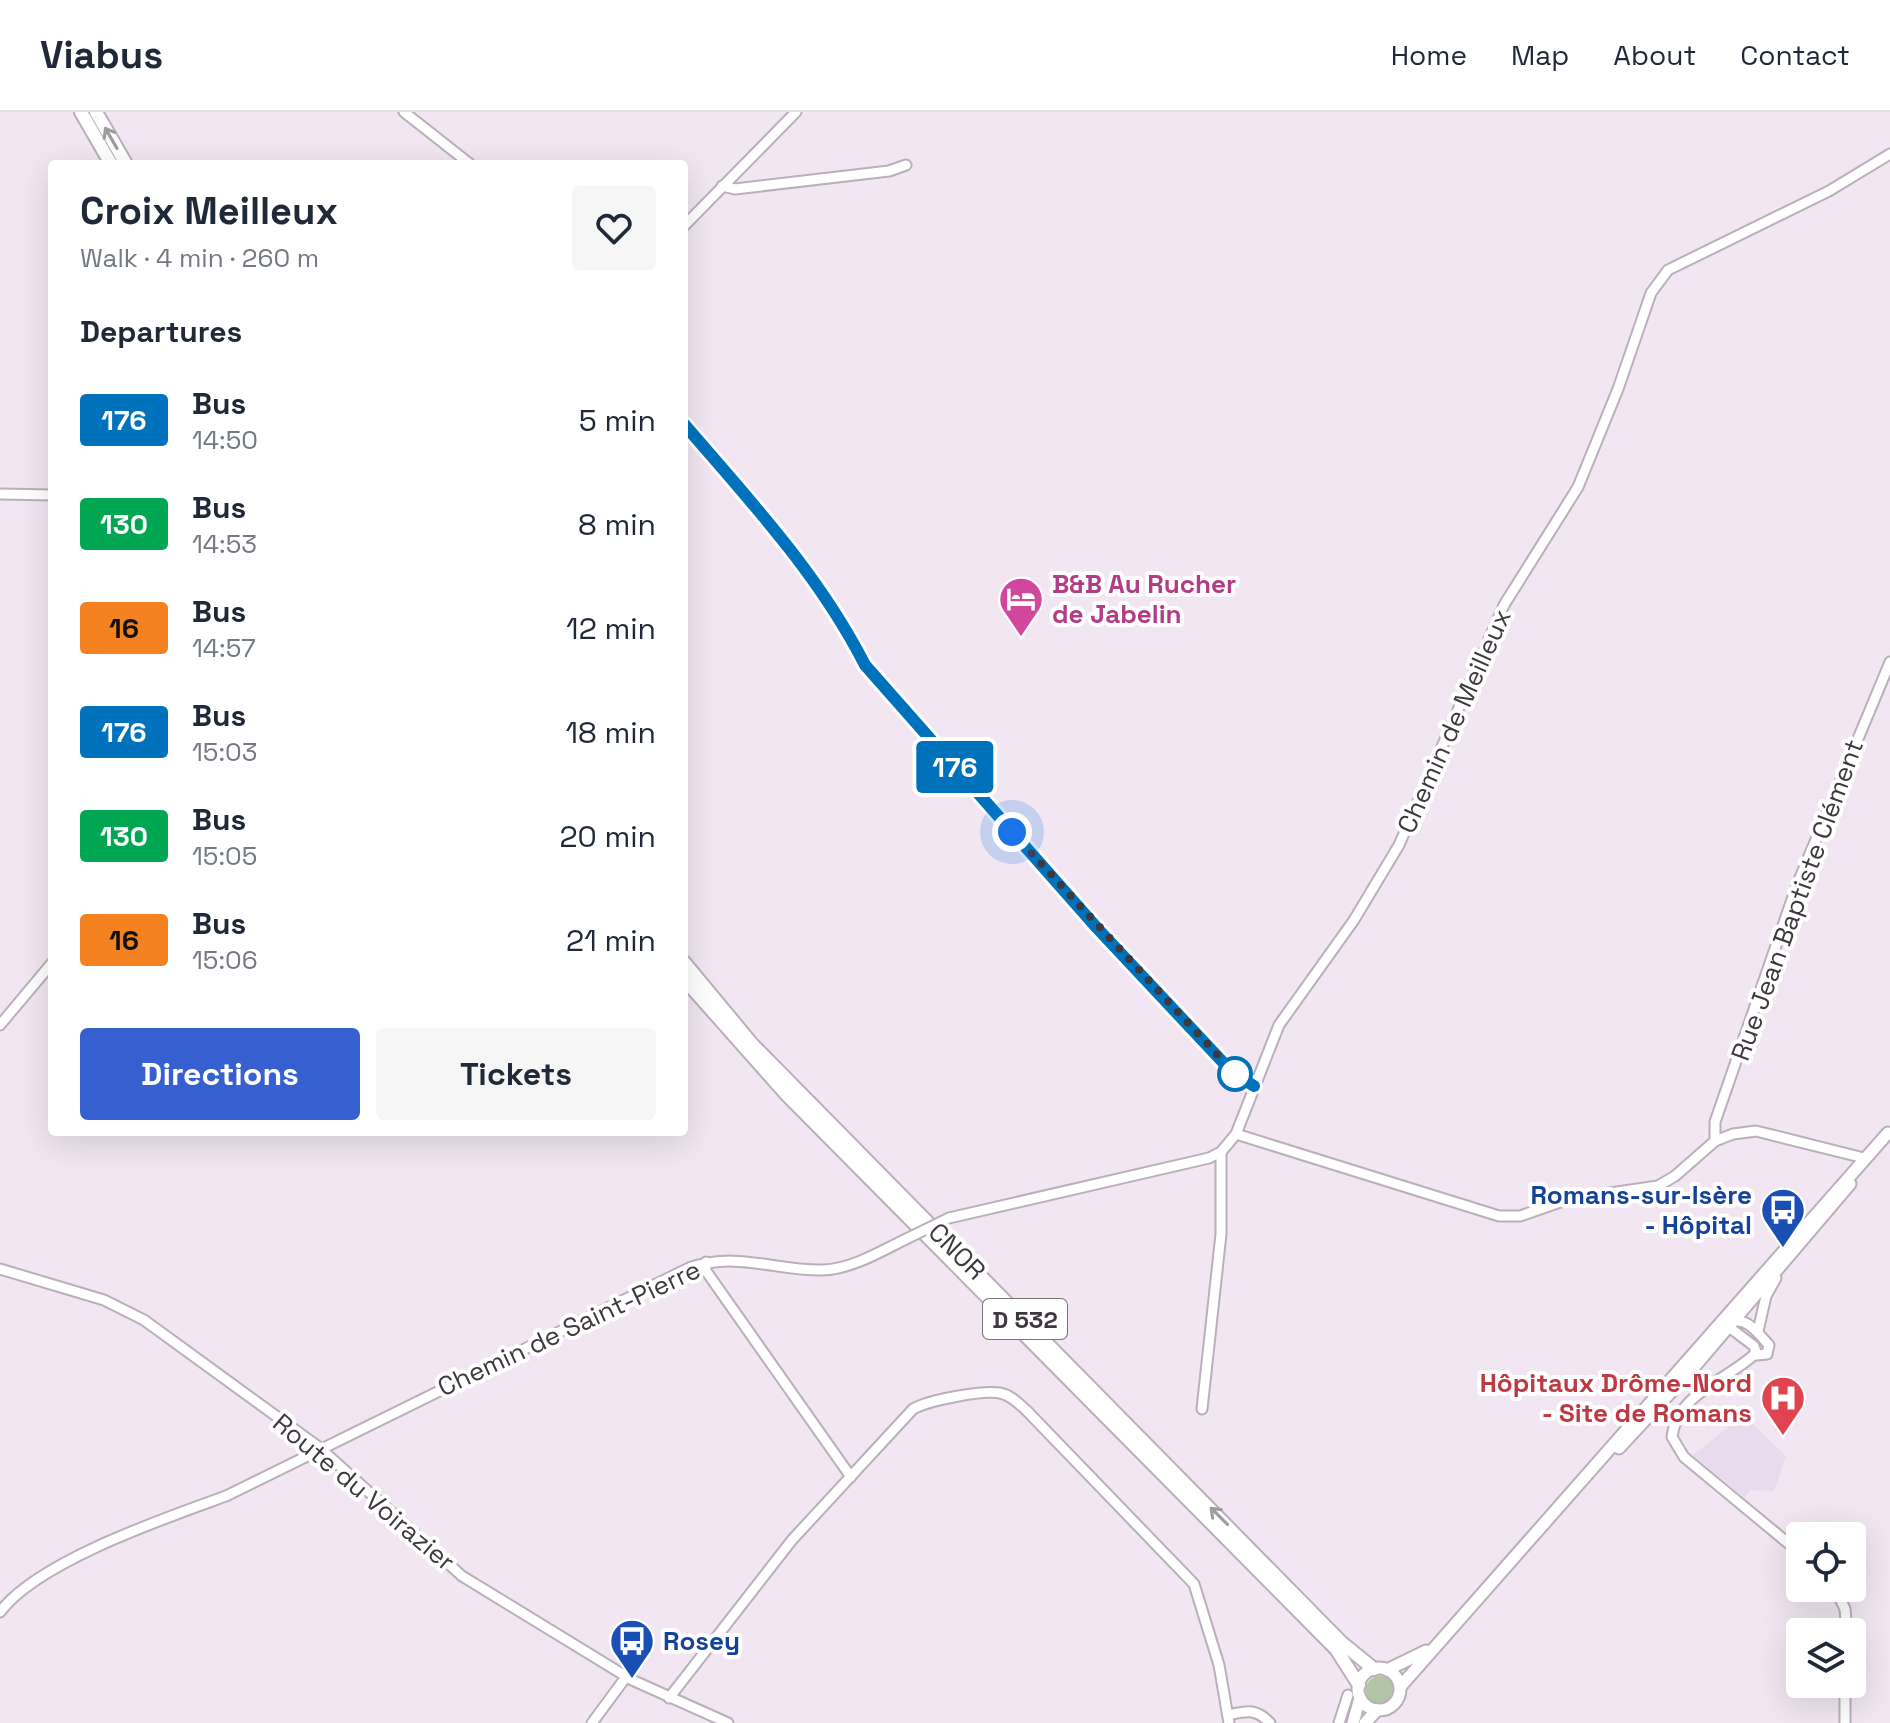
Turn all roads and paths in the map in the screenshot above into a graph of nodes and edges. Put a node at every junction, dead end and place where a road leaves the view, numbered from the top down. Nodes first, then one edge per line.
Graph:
1 (81, 112) edge
2 (96, 112) edge
3 (404, 112) edge
4 (796, 112) edge
5 (1890, 154) edge
6 (109, 160) edge
7 (124, 160) edge
8 (465, 160) edge
9 (906, 165) dead end
10 (722, 186) junction
11 (688, 222) edge
12 (688, 429) edge
13 (0, 494) edge
14 (48, 495) edge
15 (1890, 662) edge
16 (688, 967) edge
17 (48, 968) edge
18 (688, 984) edge
19 (0, 1025) edge
20 (1254, 1086) junction
21 (1889, 1132) edge
22 (1236, 1134) junction
23 (1715, 1141) junction
24 (1221, 1152) junction
25 (1864, 1158) junction
26 (1796, 1251) junction
27 (706, 1262) junction
28 (0, 1269) edge
29 (1750, 1286) junction
30 (1731, 1323) junction
31 (1713, 1330) junction
32 (1758, 1343) junction
33 (1202, 1409) dead end
34 (320, 1448) junction
35 (851, 1477) junction
36 (1564, 1501) junction
37 (1786, 1541) edge
38 (0, 1612) edge
39 (1442, 1639) junction
40 (1374, 1669) junction
41 (1387, 1670) junction
42 (626, 1677) junction
43 (1400, 1687) junction
44 (1356, 1693) junction
45 (669, 1698) junction
46 (1845, 1698) edge
47 (1377, 1710) junction
48 (1229, 1719) edge
49 (592, 1723) edge
50 (728, 1723) edge
51 (1270, 1723) edge
52 (1339, 1723) edge
53 (1353, 1723) edge
54 (1365, 1723) edge
55 (1845, 1723) edge

1 - 6 highway
7 -> 2 highway
3 - 8 street
4 - 10 street
5 - 20 street, Chemin de Meilleux
9 - 10 street
10 - 11 street
12 - 20 street
13 - 14 street
15 - 23 street, Rue Jean Baptiste Clément
40 -> 16 highway, CNOR / D 532
17 - 19 street
18 - 44 highway, CNOR / D 532
20 - 22 street, Chemin de Meilleux
21 - 25 main road
21 - 26 main road
22 - 23 street
22 - 24 street, Chemin de Meilleux
23 - 25 street
24 - 27 street, Chemin de Saint-Pierre, bridge
24 - 33 street
25 - 29 main road
26 - 30 main road
26 - 32 street
27 - 34 street, Chemin de Saint-Pierre
27 - 35 street
28 - 34 street, Route du Voirazier
29 - 30 street
29 - 31 main road
30 - 31 street
30 - 32 street
30 - 32 street
30 - 36 main road
31 - 36 main road
32 - 37 street
34 - 38 street, Chemin de Saint-Pierre
34 - 42 street, Route du Voirazier
35 - 45 street
35 - 48 street
36 - 39 main road
39 - 41 main road
39 - 43 main road
40 - 41 main road
40 - 44 main road
41 - 43 main road
42 - 45 street, Route du Voirazier
42 - 49 street
43 - 47 main road
44 - 47 main road
44 - 52 street
44 - 53 main road
45 - 50 street, Route du Voirazier
46 - 55 street
47 - 54 main road
48 - 51 street

